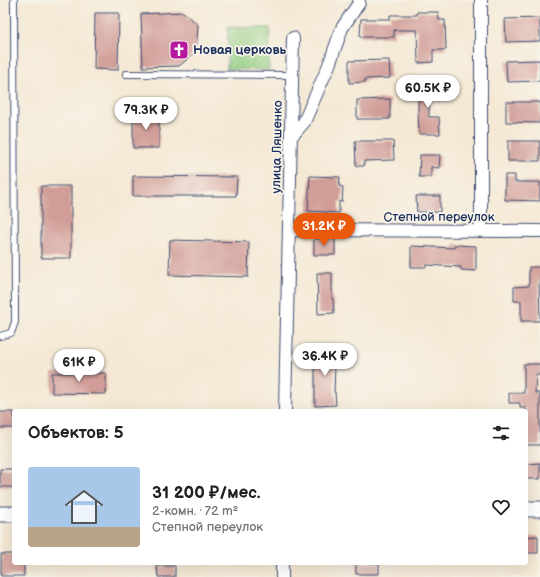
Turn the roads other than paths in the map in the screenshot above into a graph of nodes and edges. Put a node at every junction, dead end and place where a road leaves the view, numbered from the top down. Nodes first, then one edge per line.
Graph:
1 (14, 0) edge
2 (360, 0) edge
3 (481, 0) edge
4 (293, 38) dead end
5 (126, 74) dead end
6 (292, 75) junction
7 (291, 136) junction
8 (289, 230) junction
9 (481, 231) junction
10 (540, 231) edge
11 (0, 336) edge
12 (285, 409) edge
13 (528, 509) edge
14 (540, 509) edge
15 (0, 514) edge
16 (12, 514) edge
17 (282, 565) edge
18 (282, 577) edge

1 - 11 lane
2 - 7 street
3 - 9 street
4 - 6 street, улица Ляшенко
5 - 6 lane
6 - 7 street, улица Ляшенко
7 - 8 street, улица Ляшенко
8 - 9 street, Степной переулок
8 - 12 street, улица Ляшенко
9 - 10 street, Степной переулок
13 - 14 street
15 - 16 street
17 - 18 street

